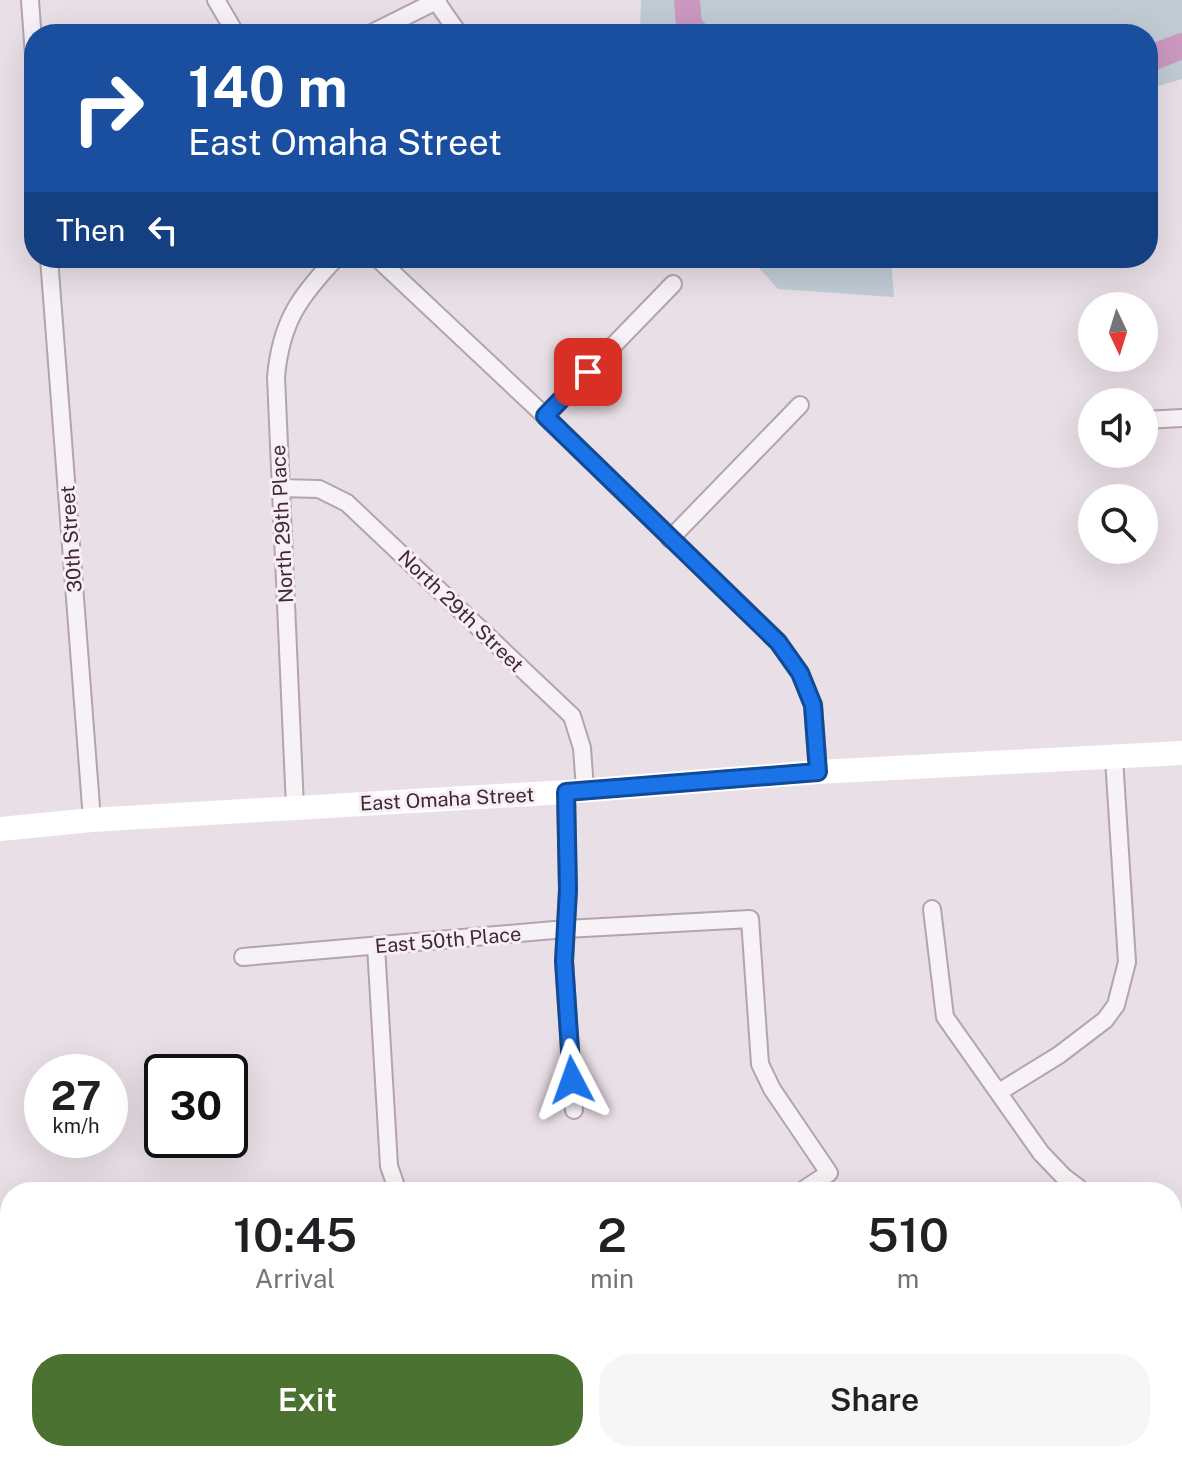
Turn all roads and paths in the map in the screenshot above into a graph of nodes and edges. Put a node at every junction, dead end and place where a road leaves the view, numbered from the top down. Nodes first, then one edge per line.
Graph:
1 (30, 0) edge
2 (216, 0) edge
3 (437, 0) edge
4 (32, 24) edge
5 (230, 24) edge
6 (390, 24) edge
7 (453, 24) edge
8 (50, 268) edge
9 (326, 268) edge
10 (388, 268) edge
11 (673, 284) dead end
12 (800, 405) dead end
13 (545, 416) junction
14 (1182, 418) edge
15 (1158, 419) edge
16 (280, 488) junction
17 (670, 539) junction
18 (1182, 753) edge
19 (1114, 758) junction
20 (818, 772) junction
21 (576, 791) junction
22 (295, 808) junction
23 (92, 820) junction
24 (0, 829) edge
25 (932, 909) dead end
26 (566, 929) junction
27 (376, 946) junction
28 (243, 957) dead end
29 (999, 1092) junction
30 (574, 1110) dead end
31 (395, 1182) edge
32 (815, 1182) edge
33 (1071, 1182) edge

1 - 4 street
2 - 5 street
3 - 6 street
3 - 7 street
8 - 23 street, 30th Street
9 - 16 street, North 29th Place
10 - 13 street
11 - 13 street
12 - 17 street
13 - 17 street
14 - 15 street
16 - 21 street, North 29th Street
16 - 22 street, North 29th Place
17 - 20 street
18 - 19 street, East Omaha Street
19 - 20 street, East Omaha Street
19 - 29 street
20 - 21 street, East Omaha Street
21 - 22 street, East Omaha Street
21 - 26 street, North 29th Street
22 - 23 street, East Omaha Street
23 - 24 street, East Omaha Street
25 - 29 street
26 - 27 street, East 50th Place
26 - 30 street, North 29th Street
26 - 32 street, East 50th Place
27 - 28 street, East 50th Place
27 - 31 street
29 - 33 street

